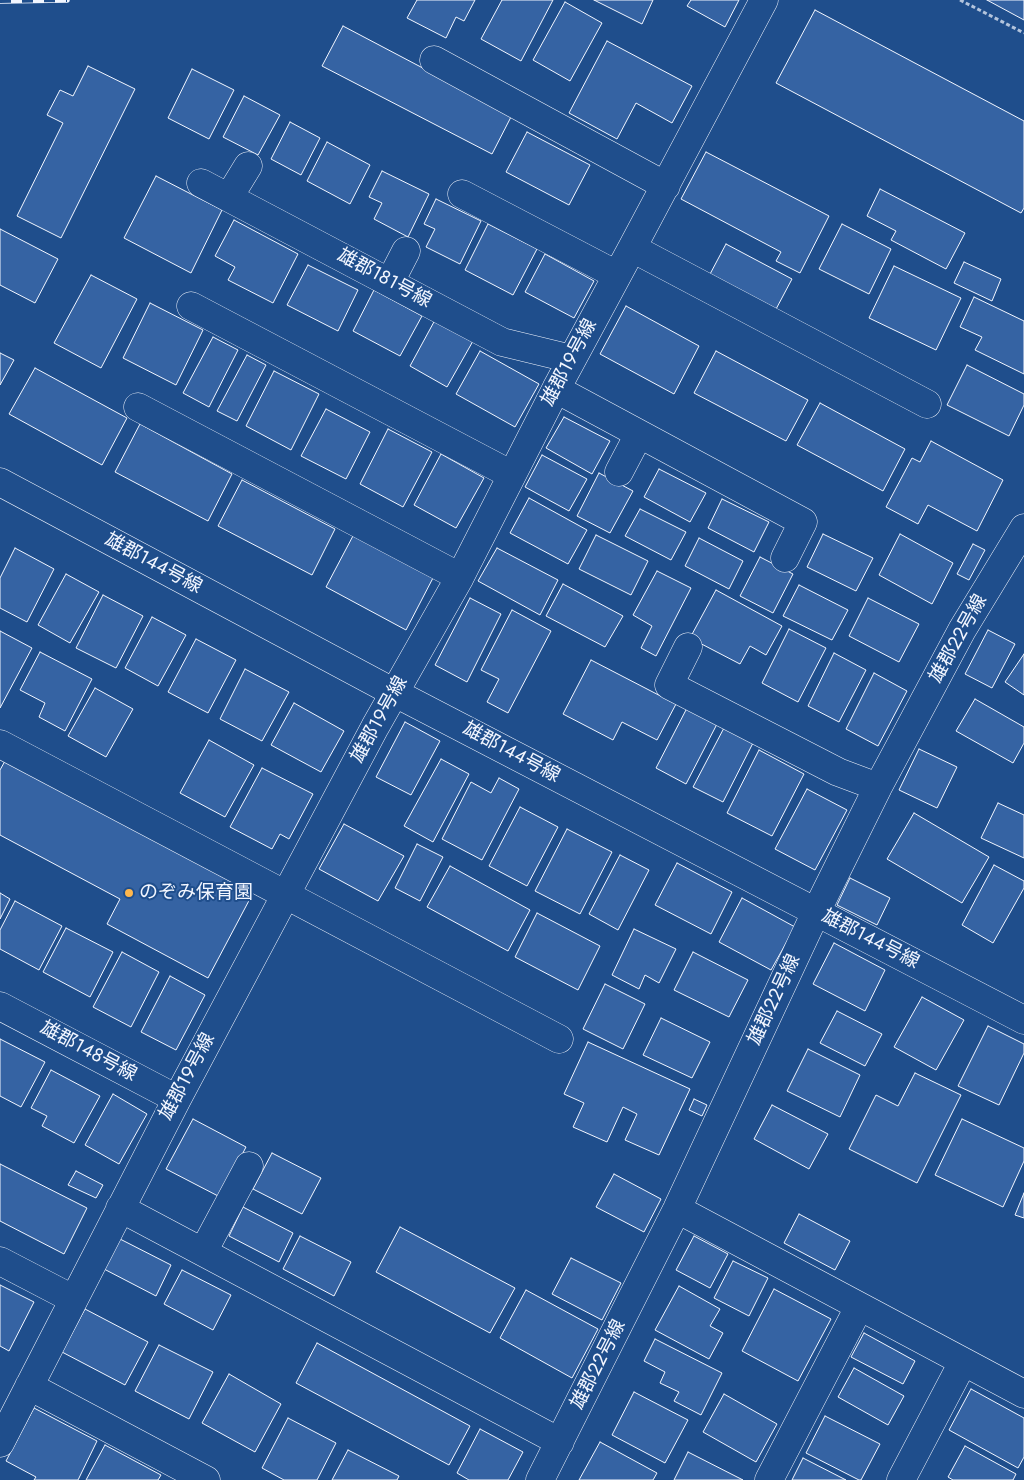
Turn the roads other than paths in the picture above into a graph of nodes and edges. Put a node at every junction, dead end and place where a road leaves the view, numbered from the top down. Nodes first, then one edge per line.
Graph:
1 (764, 0) edge
2 (434, 60) dead end
3 (248, 166) dead end
4 (201, 183) dead end
5 (666, 186) junction
6 (462, 194) dead end
7 (229, 197) junction
8 (632, 248) junction
9 (406, 251) dead end
10 (617, 276) junction
11 (390, 282) junction
12 (191, 306) dead end
13 (572, 359) junction
14 (556, 389) junction
15 (927, 404) dead end
16 (138, 407) dead end
17 (639, 434) junction
18 (619, 472) dead end
19 (512, 475) junction
20 (0, 482) edge
21 (1024, 528) edge
22 (785, 558) dead end
23 (460, 577) junction
24 (688, 647) dead end
25 (395, 693) junction
26 (0, 744) edge
27 (878, 787) junction
28 (286, 894) junction
29 (816, 912) junction
30 (0, 1006) edge
31 (1024, 1020) edge
32 (559, 1039) dead end
33 (176, 1099) junction
34 (250, 1166) dead end
35 (120, 1208) junction
36 (677, 1209) junction
37 (203, 1252) junction
38 (0, 1260) edge
39 (72, 1299) junction
40 (859, 1307) junction
41 (963, 1362) junction
42 (28, 1386) junction
43 (1024, 1394) edge
44 (560, 1442) junction
45 (0, 1443) edge
46 (206, 1480) edge
47 (540, 1480) edge
48 (769, 1480) edge
49 (901, 1480) edge

1 - 5 street, 雄郡19号線
2 - 5 street
3 - 7 street
4 - 7 street, 雄郡181号線
5 - 8 street, 雄郡19号線
6 - 10 street
7 - 11 street, 雄郡181号線
8 - 10 street, 雄郡19号線
8 - 15 street
9 - 11 street
10 - 13 street, 雄郡19号線
11 - 13 street, 雄郡181号線
12 - 19 street
13 - 14 street, 雄郡19号線
14 - 17 street
14 - 19 street, 雄郡19号線
16 - 23 street
17 - 18 street
17 - 22 street
19 - 23 street, 雄郡19号線
20 - 25 street, 雄郡144号線
21 - 27 street, 雄郡22号線
23 - 25 street, 雄郡19号線
24 - 27 street
25 - 28 street, 雄郡19号線
25 - 29 street, 雄郡144号線
26 - 28 street
27 - 29 street, 雄郡22号線
28 - 32 street
28 - 33 street, 雄郡19号線
29 - 31 street, 雄郡144号線
29 - 36 street, 雄郡22号線
30 - 33 street, 雄郡148号線
33 - 35 street, 雄郡19号線
34 - 37 street
35 - 37 street
35 - 39 street, 雄郡19号線
36 - 40 street
36 - 44 street, 雄郡22号線
37 - 44 street
38 - 39 street
39 - 42 street, 雄郡19号線
40 - 41 street
40 - 48 street
41 - 43 street
41 - 49 street
42 - 45 street, 雄郡19号線
42 - 46 street
44 - 47 street, 雄郡22号線

